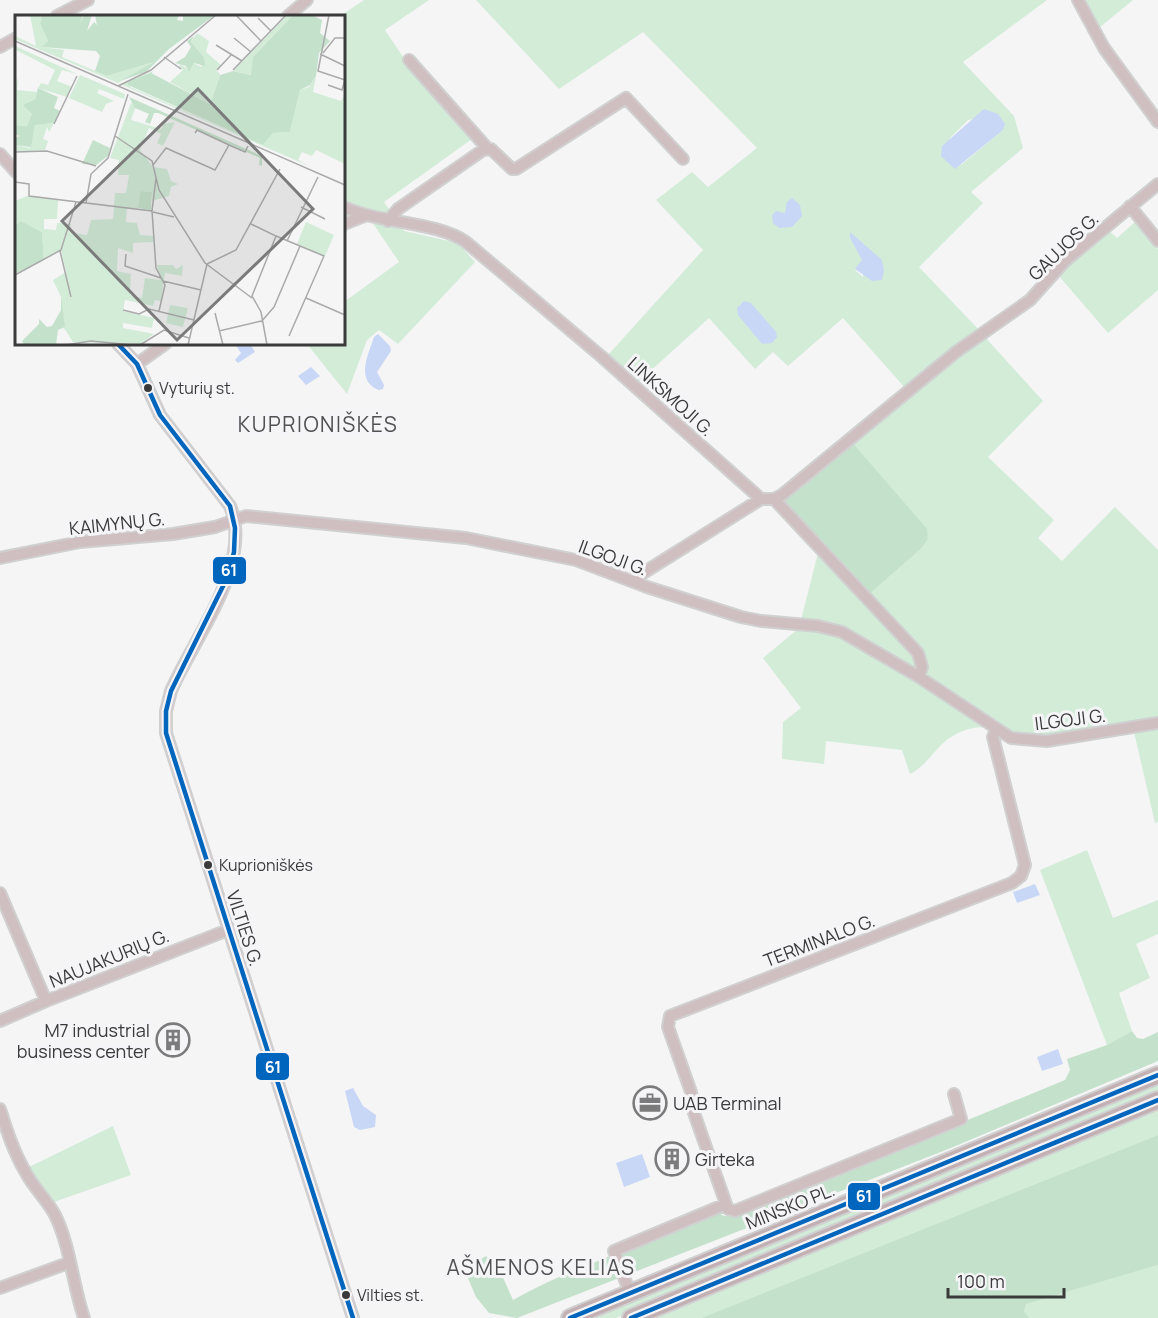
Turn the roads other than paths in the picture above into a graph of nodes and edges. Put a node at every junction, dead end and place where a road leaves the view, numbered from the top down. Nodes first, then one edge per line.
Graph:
1 (88, 0) edge
2 (307, 0) edge
3 (1078, 0) edge
4 (59, 15) edge
5 (289, 15) edge
6 (15, 39) edge
7 (0, 47) edge
8 (409, 60) dead end
9 (1158, 122) edge
10 (488, 148) junction
11 (0, 154) edge
12 (683, 159) dead end
13 (15, 171) edge
14 (1158, 184) edge
15 (1130, 206) junction
16 (345, 207) edge
17 (364, 216) junction
18 (388, 221) junction
19 (345, 224) edge
20 (1158, 241) edge
21 (119, 345) edge
22 (164, 345) edge
23 (137, 364) junction
24 (761, 499) junction
25 (774, 499) junction
26 (235, 518) junction
27 (0, 558) edge
28 (635, 582) junction
29 (920, 677) junction
30 (1158, 723) edge
31 (996, 729) junction
32 (0, 893) edge
33 (228, 930) junction
34 (46, 1001) junction
35 (0, 1021) edge
36 (1158, 1075) edge
37 (954, 1094) dead end
38 (1158, 1100) edge
39 (0, 1109) edge
40 (726, 1204) junction
41 (68, 1263) junction
42 (0, 1288) edge
43 (630, 1293) junction
44 (84, 1318) edge
45 (353, 1318) edge
46 (570, 1318) edge
47 (631, 1318) edge

1 - 4 street
2 - 5 street
3 - 9 street
6 - 7 street
8 - 10 street
10 - 12 street
10 - 18 street
11 - 13 street
14 - 15 street, GAUJOS G.
15 - 20 street
15 - 25 street, GAUJOS G.
16 - 17 street, LINKSMOJI G.
17 - 18 street, LINKSMOJI G.
17 - 19 street
18 - 24 street, LINKSMOJI G.
21 - 23 street
22 - 23 street
23 - 26 street
24 - 25 street
24 - 28 street
25 - 29 street
26 - 27 street, KAIMYNŲ G.
26 - 28 street, ILGOJI G.
26 - 33 street, VILTIES G.
28 - 29 street, ILGOJI G.
29 - 31 street, ILGOJI G.
30 - 31 street, ILGOJI G.
31 - 40 street, TERMINALO G.
32 - 34 street, NAUJAKURIŲ G.
33 - 34 street, NAUJAKURIŲ G.
33 - 45 street, VILTIES G.
34 - 35 street
36 - 43 highway, MINSKO PL.
37 - 40 street
38 - 47 highway
39 - 41 street
40 - 43 street
41 - 42 street
41 - 44 street
43 - 46 highway, MINSKO PL.

